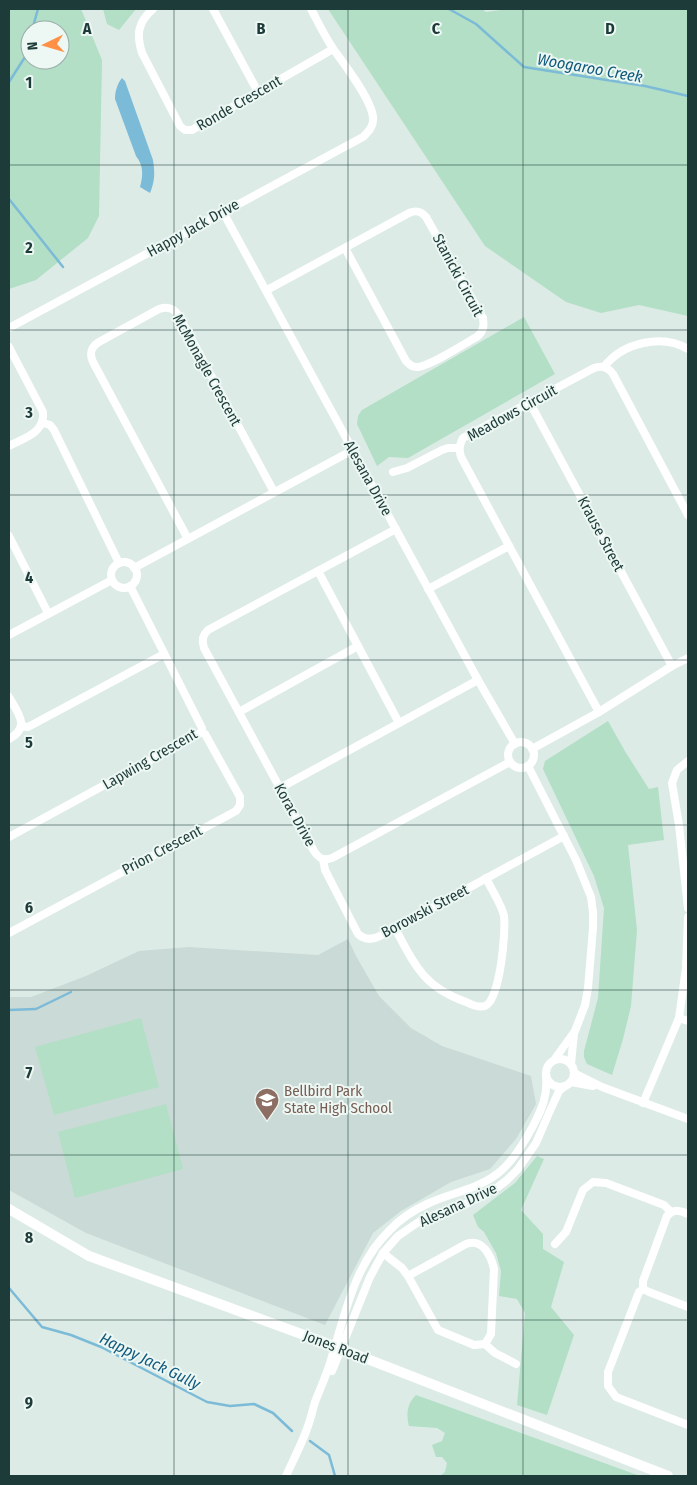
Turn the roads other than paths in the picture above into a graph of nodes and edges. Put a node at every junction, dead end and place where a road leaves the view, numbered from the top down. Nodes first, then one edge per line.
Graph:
1 (153, 9) edge
2 (212, 9) edge
3 (311, 9) edge
4 (334, 48) junction
5 (258, 92) junction
6 (224, 212) junction
7 (345, 248) junction
8 (267, 290) junction
9 (9, 328) edge
10 (9, 347) edge
11 (688, 349) edge
12 (604, 367) junction
13 (530, 403) junction
14 (43, 423) junction
15 (9, 446) edge
16 (459, 448) junction
17 (353, 450) junction
18 (393, 472) dead end
19 (274, 492) junction
20 (688, 515) edge
21 (396, 529) junction
22 (9, 536) edge
23 (188, 539) junction
24 (508, 546) junction
25 (119, 563) junction
26 (134, 568) junction
27 (318, 571) junction
28 (112, 580) junction
29 (130, 586) junction
30 (428, 589) junction
31 (48, 613) junction
32 (9, 635) edge
33 (358, 646) junction
34 (164, 654) junction
35 (688, 658) edge
36 (672, 666) junction
37 (478, 680) junction
38 (9, 698) edge
39 (239, 712) junction
40 (599, 712) junction
41 (399, 723) junction
42 (21, 726) junction
43 (202, 732) junction
44 (9, 739) edge
45 (515, 744) junction
46 (532, 749) junction
47 (688, 761) edge
48 (510, 762) junction
49 (528, 766) junction
50 (280, 788) junction
51 (688, 824) edge
52 (679, 825) junction
53 (564, 836) junction
54 (9, 837) edge
55 (323, 860) junction
56 (486, 878) junction
57 (688, 908) edge
58 (688, 917) edge
59 (395, 928) junction
60 (9, 933) edge
61 (679, 1018) junction
62 (688, 1021) edge
63 (575, 1031) junction
64 (554, 1060) junction
65 (571, 1064) junction
66 (574, 1073) junction
67 (546, 1076) junction
68 (571, 1082) junction
69 (564, 1087) junction
70 (602, 1087) junction
71 (643, 1102) junction
72 (688, 1119) edge
73 (9, 1208) edge
74 (671, 1212) junction
75 (688, 1214) edge
76 (555, 1244) dead end
77 (383, 1253) junction
78 (408, 1276) junction
79 (643, 1289) junction
80 (688, 1307) edge
81 (485, 1344) junction
82 (338, 1347) junction
83 (516, 1364) dead end
84 (688, 1425) edge
85 (286, 1476) edge
86 (668, 1476) edge

1 - 5 street, Ronde Crescent
2 - 5 street
3 - 4 street
4 - 5 street, Ronde Crescent
4 - 6 street, Happy Jack Drive
6 - 8 street, Alesana Drive
6 - 9 street, Happy Jack Drive
7 - 7 street, Stanicki Circuit
7 - 8 street, Stanicki Circuit
8 - 17 street, Alesana Drive
10 - 14 street
11 - 12 street, Meadows Circuit
12 - 13 street, Meadows Circuit
12 - 20 street
13 - 16 street, Meadows Circuit
13 - 36 street, Krause Street
14 - 15 street
14 - 25 street
16 - 18 street
16 - 24 street, Meadows Circuit
17 - 19 street
17 - 21 street, Alesana Drive
19 - 23 street
19 - 23 street, McMonagle Crescent
21 - 27 street
21 - 30 street, Alesana Drive
22 - 31 street
23 - 26 street
24 - 30 street
24 - 40 street, Meadows Circuit
25 - 26 street
25 - 28 street
26 - 29 street
27 - 33 street
27 - 39 street, Korac Drive
28 - 29 street
28 - 31 street
29 - 34 street, Lapwing Crescent
30 - 37 street, Alesana Drive
31 - 32 street
33 - 39 street
33 - 41 street
34 - 42 street
34 - 43 street, Lapwing Crescent
35 - 36 street
36 - 40 street
37 - 41 street
37 - 45 street, Alesana Drive
38 - 42 street
39 - 50 street, Korac Drive
40 - 46 street
41 - 50 street
42 - 44 street
43 - 54 street, Lapwing Crescent
43 - 60 street, Prion Crescent
45 - 46 street
45 - 48 street
46 - 49 street
47 - 52 street
48 - 49 street
48 - 55 street, Korac Drive
49 - 53 street
50 - 55 street, Korac Drive
51 - 52 street
52 - 57 street
53 - 56 street, Borowski Street
53 - 63 street
55 - 59 street, Borowski Street
56 - 59 street, Borowski Street
56 - 59 street
58 - 61 street
61 - 62 street
61 - 71 street
63 - 64 street
63 - 65 street
64 - 65 street
64 - 67 street
65 - 66 street
66 - 68 street
66 - 70 street
67 - 69 street
67 - 82 street, Alesana Drive
68 - 69 street
68 - 70 street
69 - 77 street, Alesana Drive
70 - 71 street
71 - 72 street
73 - 82 street, Jones Road
74 - 75 street
74 - 76 street
74 - 79 street
77 - 78 street
77 - 82 street, Alesana Drive
78 - 81 street
78 - 81 street
79 - 80 street
79 - 84 street
81 - 83 street
82 - 85 street
82 - 86 street, Jones Road

